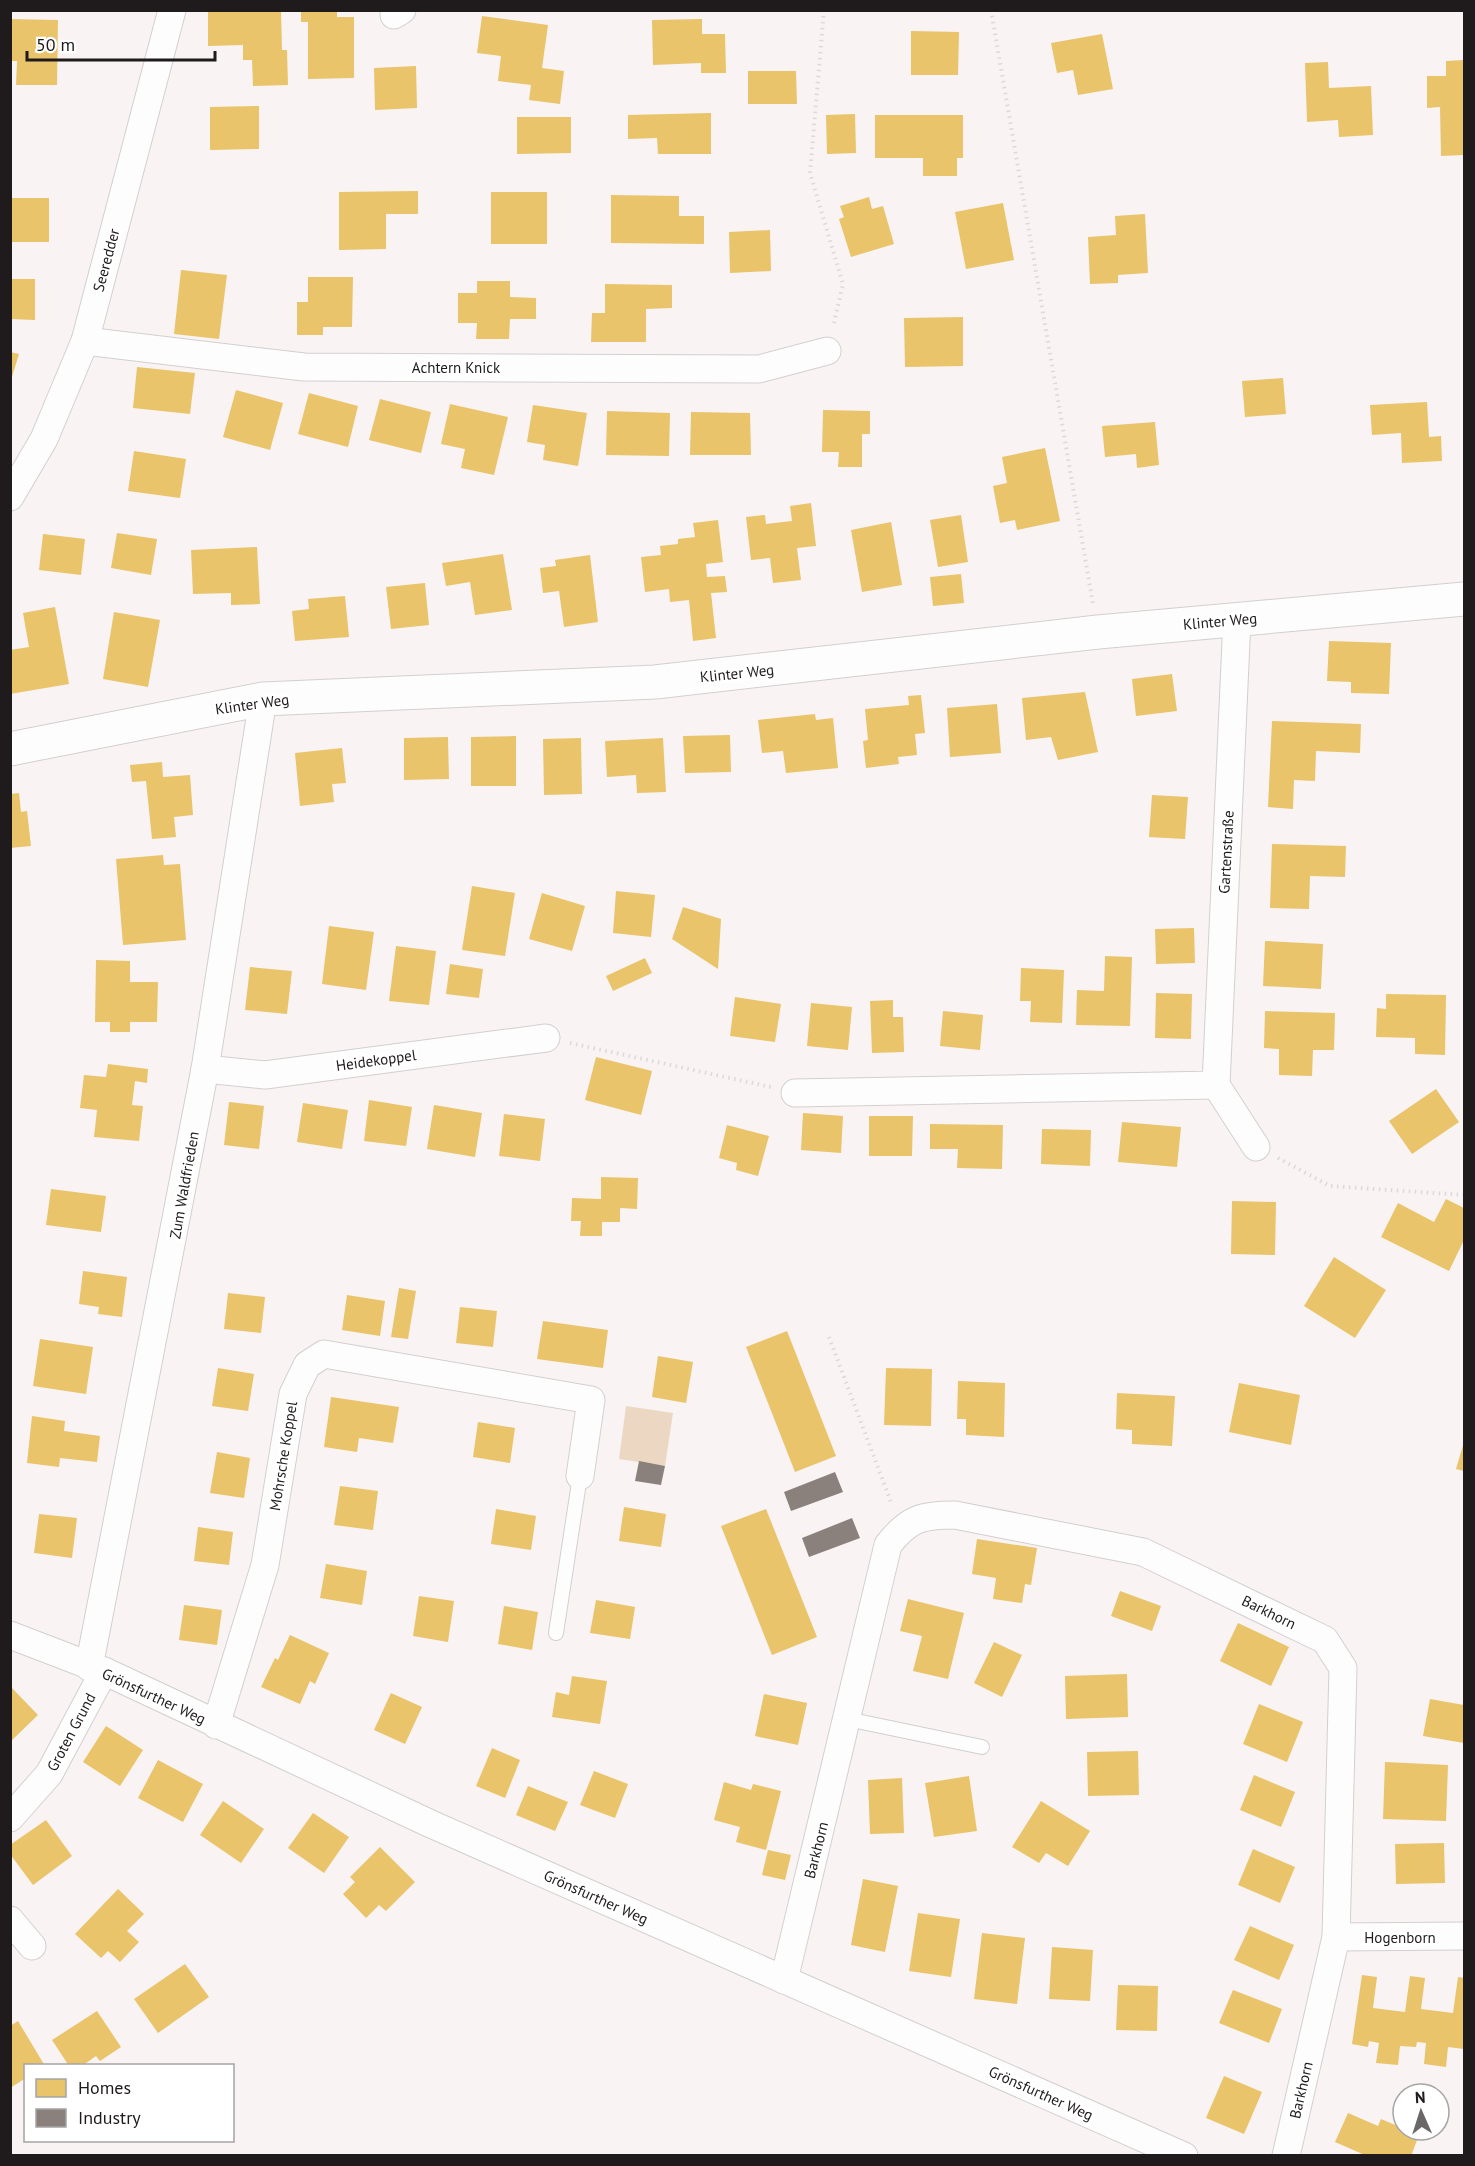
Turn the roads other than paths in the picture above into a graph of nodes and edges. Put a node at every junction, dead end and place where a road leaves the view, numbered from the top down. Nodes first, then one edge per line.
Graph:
1 (172, 10) edge
2 (85, 341) junction
3 (827, 351) road end
4 (15, 481) edge
5 (1464, 599) edge
6 (1237, 619) junction
7 (263, 699) junction
8 (10, 749) edge
9 (546, 1038) road end
10 (205, 1069) junction
11 (1216, 1085) junction
12 (795, 1093) road end
13 (1256, 1147) road end
14 (580, 1476) joint
15 (556, 1633) dead end
16 (10, 1635) edge
17 (97, 1669) junction
18 (847, 1719) junction
19 (216, 1725) junction
20 (982, 1747) dead end
21 (10, 1818) edge
22 (10, 1920) edge
23 (1464, 1936) edge
24 (1336, 1937) junction
25 (32, 1946) dead end
26 (784, 1980) junction
27 (1184, 2156) edge
28 (1286, 2156) edge

1 - 2 street, Seeredder
2 - 3 street, Achtern Knick
2 - 4 street, Seeredder
5 - 6 street, Klinter Weg
6 - 7 street, Klinter Weg
6 - 11 street, Gartenstraße
7 - 8 street, Klinter Weg
7 - 10 street, Zum Waldfrieden
9 - 10 street, Heidekoppel
10 - 17 street, Zum Waldfrieden
11 - 12 street
11 - 13 street
14 - 15 lane
14 - 19 street, Mohrsche Koppel
16 - 17 street, Grönsfurther Weg
17 - 19 street, Grönsfurther Weg
17 - 21 street, Groten Grund
18 - 20 lane
18 - 24 street, Barkhorn
18 - 26 street, Barkhorn
19 - 26 street, Grönsfurther Weg
22 - 25 street
23 - 24 street, Hogenborn
24 - 28 street, Barkhorn
26 - 27 street, Grönsfurther Weg

